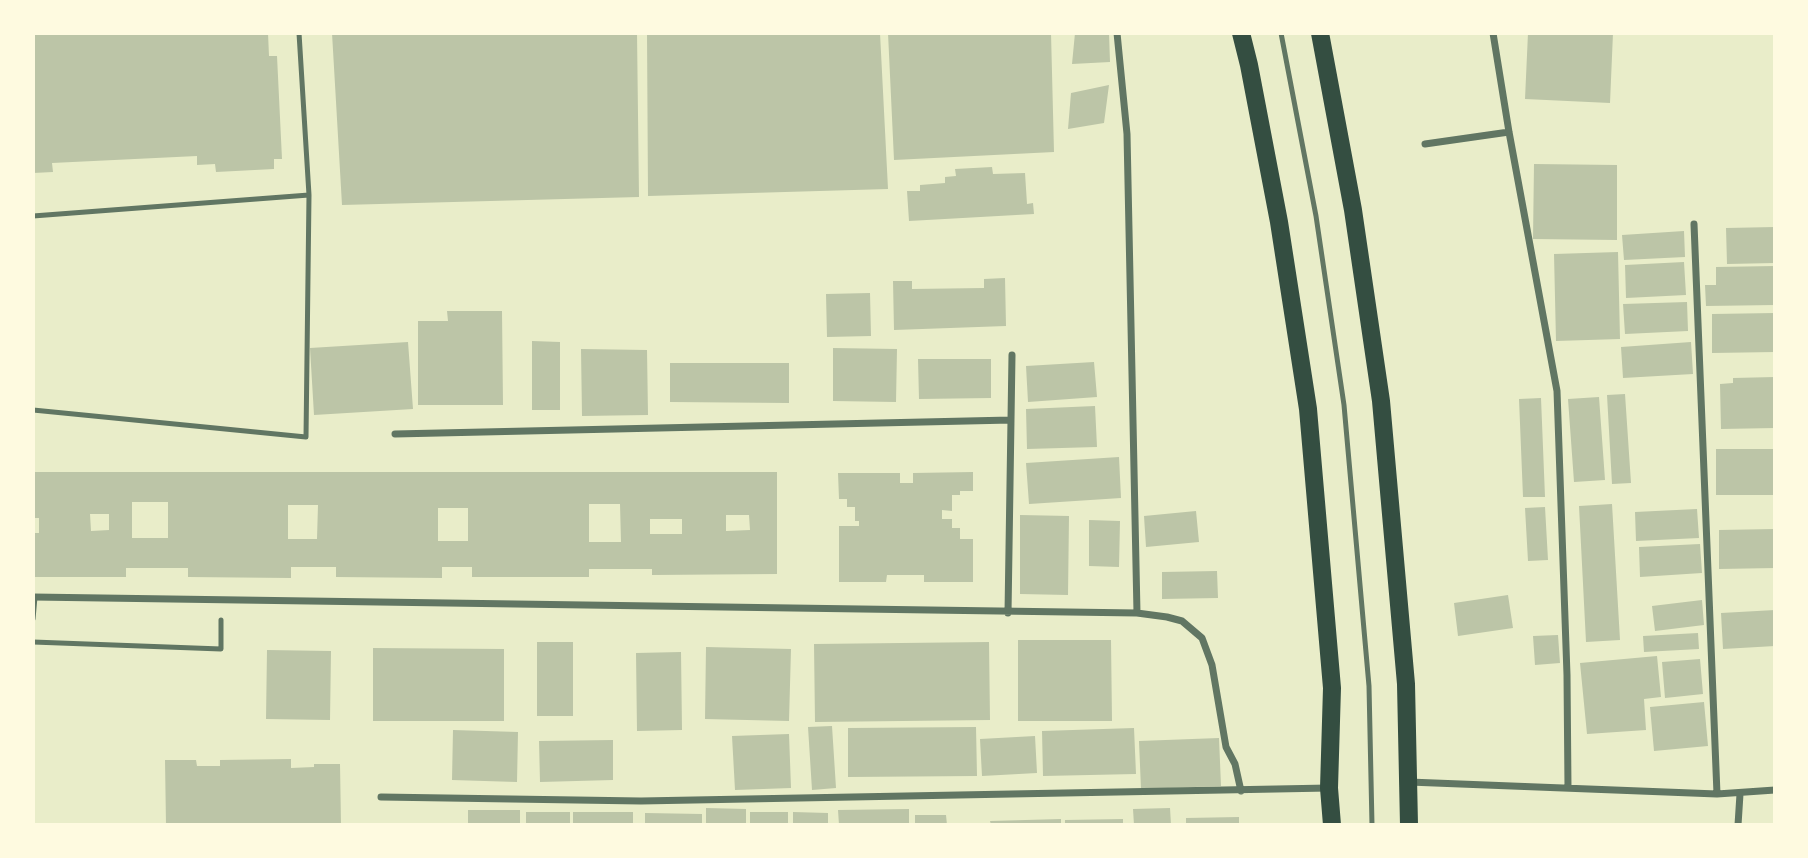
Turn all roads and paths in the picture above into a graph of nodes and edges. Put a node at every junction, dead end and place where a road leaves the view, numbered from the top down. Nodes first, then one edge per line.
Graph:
1 (299, 33) edge
2 (1117, 33) edge
3 (1241, 33) edge
4 (1281, 33) edge
5 (1320, 33) edge
6 (1493, 33) edge
7 (1509, 132) junction
8 (1425, 144) dead end
9 (309, 195) junction
10 (33, 216) edge
11 (1694, 225) dead end
12 (1012, 355) dead end
13 (33, 410) edge
14 (1011, 420) junction
15 (395, 434) dead end
16 (34, 597) edge
17 (1008, 613) junction
18 (1137, 614) junction
19 (33, 619) edge
20 (220, 620) dead end
21 (33, 642) edge
22 (1408, 782) junction
23 (1329, 788) junction
24 (1568, 788) junction
25 (1775, 790) edge
26 (1241, 791) junction
27 (1717, 794) junction
28 (1740, 794) junction
29 (381, 797) dead end
30 (1332, 825) edge
31 (1372, 825) edge
32 (1409, 825) edge
33 (1738, 825) edge

1 - 9 lane
2 - 18 street
3 - 23 main road
4 - 31 lane
5 - 22 main road
6 - 7 street
7 - 8 street
7 - 24 street
9 - 10 lane
9 - 13 lane
11 - 27 street
12 - 14 street
14 - 15 street
14 - 17 street
16 - 17 street
16 - 19 lane
17 - 18 street
18 - 26 street
20 - 21 lane
22 - 24 street
22 - 32 main road
23 - 26 street
23 - 30 main road
24 - 27 street
25 - 28 street
26 - 29 street
27 - 28 street
28 - 33 street

